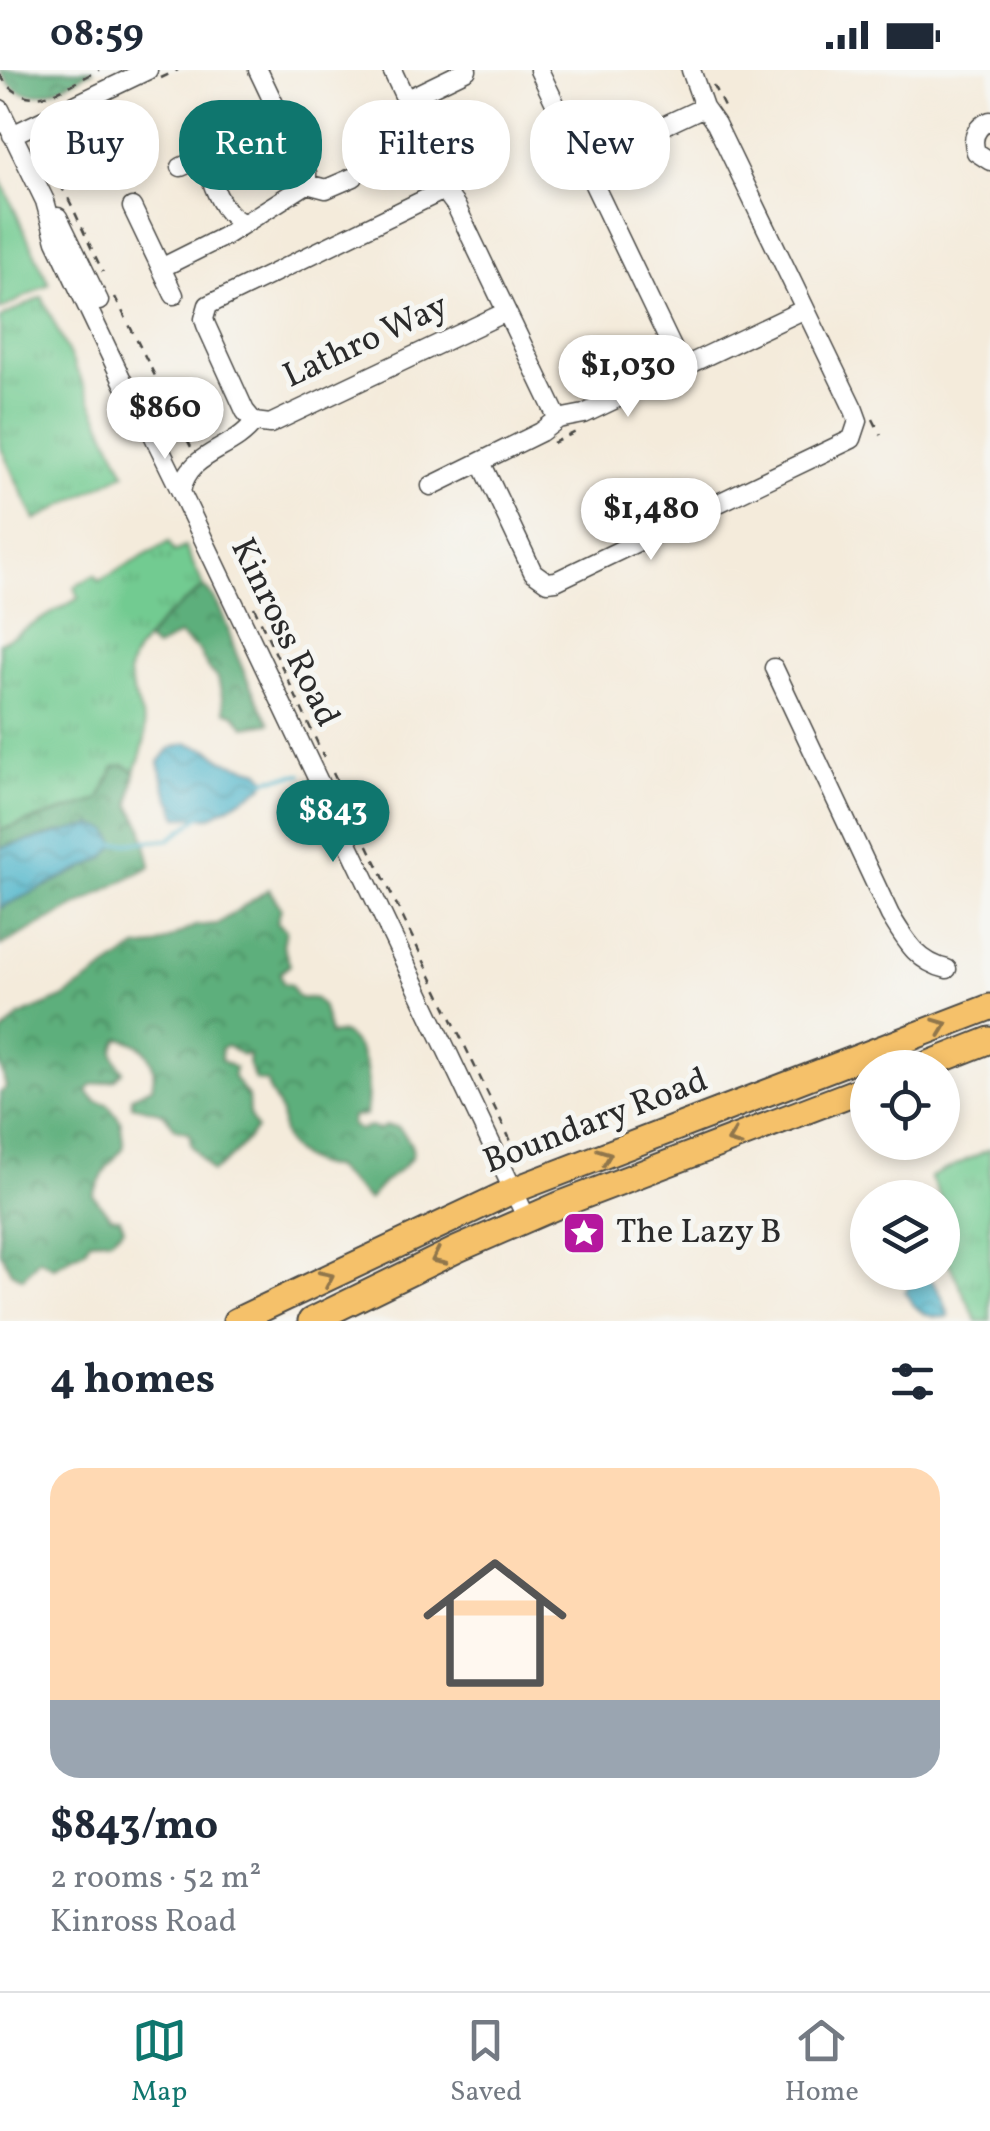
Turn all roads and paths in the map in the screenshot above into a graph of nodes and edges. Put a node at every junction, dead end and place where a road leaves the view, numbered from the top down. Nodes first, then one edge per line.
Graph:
1 (99, 70) edge
2 (178, 70) edge
3 (258, 70) edge
4 (392, 70) edge
5 (468, 70) edge
6 (539, 70) edge
7 (691, 70) edge
8 (154, 74) edge
9 (0, 75) edge
10 (406, 99) joint
11 (272, 100) edge
12 (554, 100) edge
13 (704, 107) junction
14 (0, 109) edge
15 (990, 121) edge
16 (670, 123) edge
17 (12, 134) junction
18 (990, 160) edge
19 (63, 190) edge
20 (217, 190) edge
21 (301, 190) edge
22 (444, 190) joint
23 (597, 190) edge
24 (67, 195) dead end
25 (132, 207) dead end
26 (242, 222) junction
27 (161, 268) junction
28 (174, 295) dead end
29 (804, 309) junction
30 (506, 312) junction
31 (682, 368) junction
32 (558, 419) junction
33 (254, 422) junction
34 (158, 447) junction
35 (199, 459) junction
36 (482, 462) junction
37 (431, 486) dead end
38 (181, 492) junction
39 (246, 592) dead end
40 (774, 668) dead end
41 (325, 759) dead end
42 (328, 768) dead end
43 (948, 970) dead end
44 (990, 1007) edge
45 (990, 1040) edge
46 (960, 1052) edge
47 (850, 1094) edge
48 (520, 1160) dead end
49 (514, 1190) junction
50 (527, 1219) junction
51 (236, 1321) edge
52 (312, 1321) edge

1 - 9 path
2 - 8 path
3 - 11 street
4 - 10 street
5 - 10 street
6 - 12 street
7 - 13 street
8 - 17 street
13 - 16 street
13 - 29 street
14 - 17 street, Kinross Road
15 - 18 street
17 - 34 street, Kinross Road
19 - 24 path
20 - 26 street
21 - 26 street
22 - 30 street
22 - 33 street, Lathro Way
23 - 31 street
25 - 27 street
26 - 27 street
27 - 28 street
29 - 31 street
29 - 36 street
30 - 32 street
30 - 33 street, Lathro Way
31 - 32 street
32 - 36 street
33 - 35 street, Lathro Way
34 - 35 street
34 - 38 street, Kinross Road
35 - 38 street
36 - 37 street
38 - 49 street, Kinross Road
39 - 41 path
40 - 43 street
42 - 48 path
49 -> 44 highway, Boundary Road
45 - 46 highway
47 -> 50 highway, Boundary Road
49 - 50 street, Kinross Road
51 -> 49 highway, Boundary Road
50 -> 52 highway, Boundary Road

